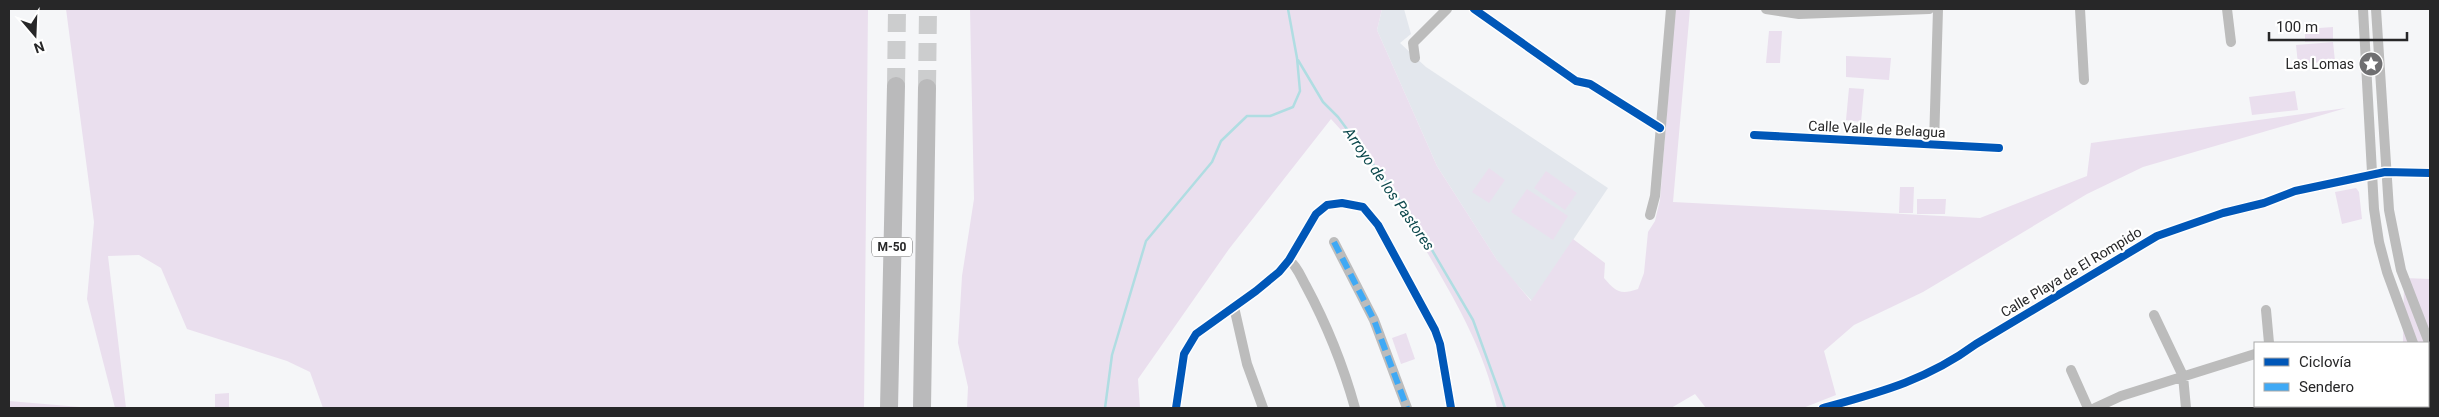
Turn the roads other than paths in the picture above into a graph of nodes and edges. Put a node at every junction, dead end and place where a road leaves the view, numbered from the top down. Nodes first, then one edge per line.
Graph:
1 (1447, 9) edge
2 (1474, 9) edge
3 (1670, 9) edge
4 (1766, 9) edge
5 (1929, 9) edge
6 (1938, 9) edge
7 (2080, 9) edge
8 (2226, 9) edge
9 (2363, 9) edge
10 (2376, 9) edge
11 (1799, 11) edge
12 (2231, 42) dead end
13 (1415, 58) dead end
14 (2084, 80) dead end
15 (896, 86) tunnel mouth
16 (927, 88) tunnel mouth
17 (2369, 104) junction
18 (2382, 104) junction
19 (1660, 128) junction
20 (1754, 135) dead end
21 (1934, 144) junction
22 (1999, 148) dead end
23 (2386, 172) junction
24 (2430, 173) edge
25 (2372, 174) junction
26 (1650, 215) dead end
27 (1334, 242) dead end
28 (1289, 260) junction
29 (1234, 308) junction
30 (2266, 310) dead end
31 (2154, 314) dead end
32 (2269, 342) edge
33 (2413, 342) edge
34 (2429, 342) edge
35 (2254, 354) edge
36 (2071, 370) dead end
37 (2183, 376) junction
38 (889, 408) edge
39 (922, 408) edge
40 (1176, 408) edge
41 (1263, 408) edge
42 (1355, 408) edge
43 (1407, 408) edge
44 (1451, 408) edge
45 (1823, 408) edge
46 (2088, 408) edge
47 (2095, 408) edge
48 (2186, 408) edge

1 - 13 street
2 - 19 street
3 - 19 street
4 - 11 street
5 - 11 street
6 - 21 street, Calle Valle de Belagua
7 - 14 street
8 - 12 street
9 - 17 street
10 - 18 street
15 - 38 highway, M-50
16 - 39 highway, M-50
17 - 18 street
17 - 25 street
18 - 23 street
19 - 26 street
20 - 21 street, Calle Valle de Belagua
21 - 22 street, Calle Valle de Belagua
23 - 24 street, Calle Playa de El Rompido
23 - 25 street, Calle Playa de El Rompido
23 - 34 street
25 - 33 street
25 - 45 street, Calle Playa de El Rompido
27 - 43 street
28 - 29 street
28 - 42 street
28 - 44 street
29 - 40 street
29 - 41 street
30 - 32 street
31 - 37 street
35 - 37 street
36 - 46 street
37 - 47 street
37 - 48 street

